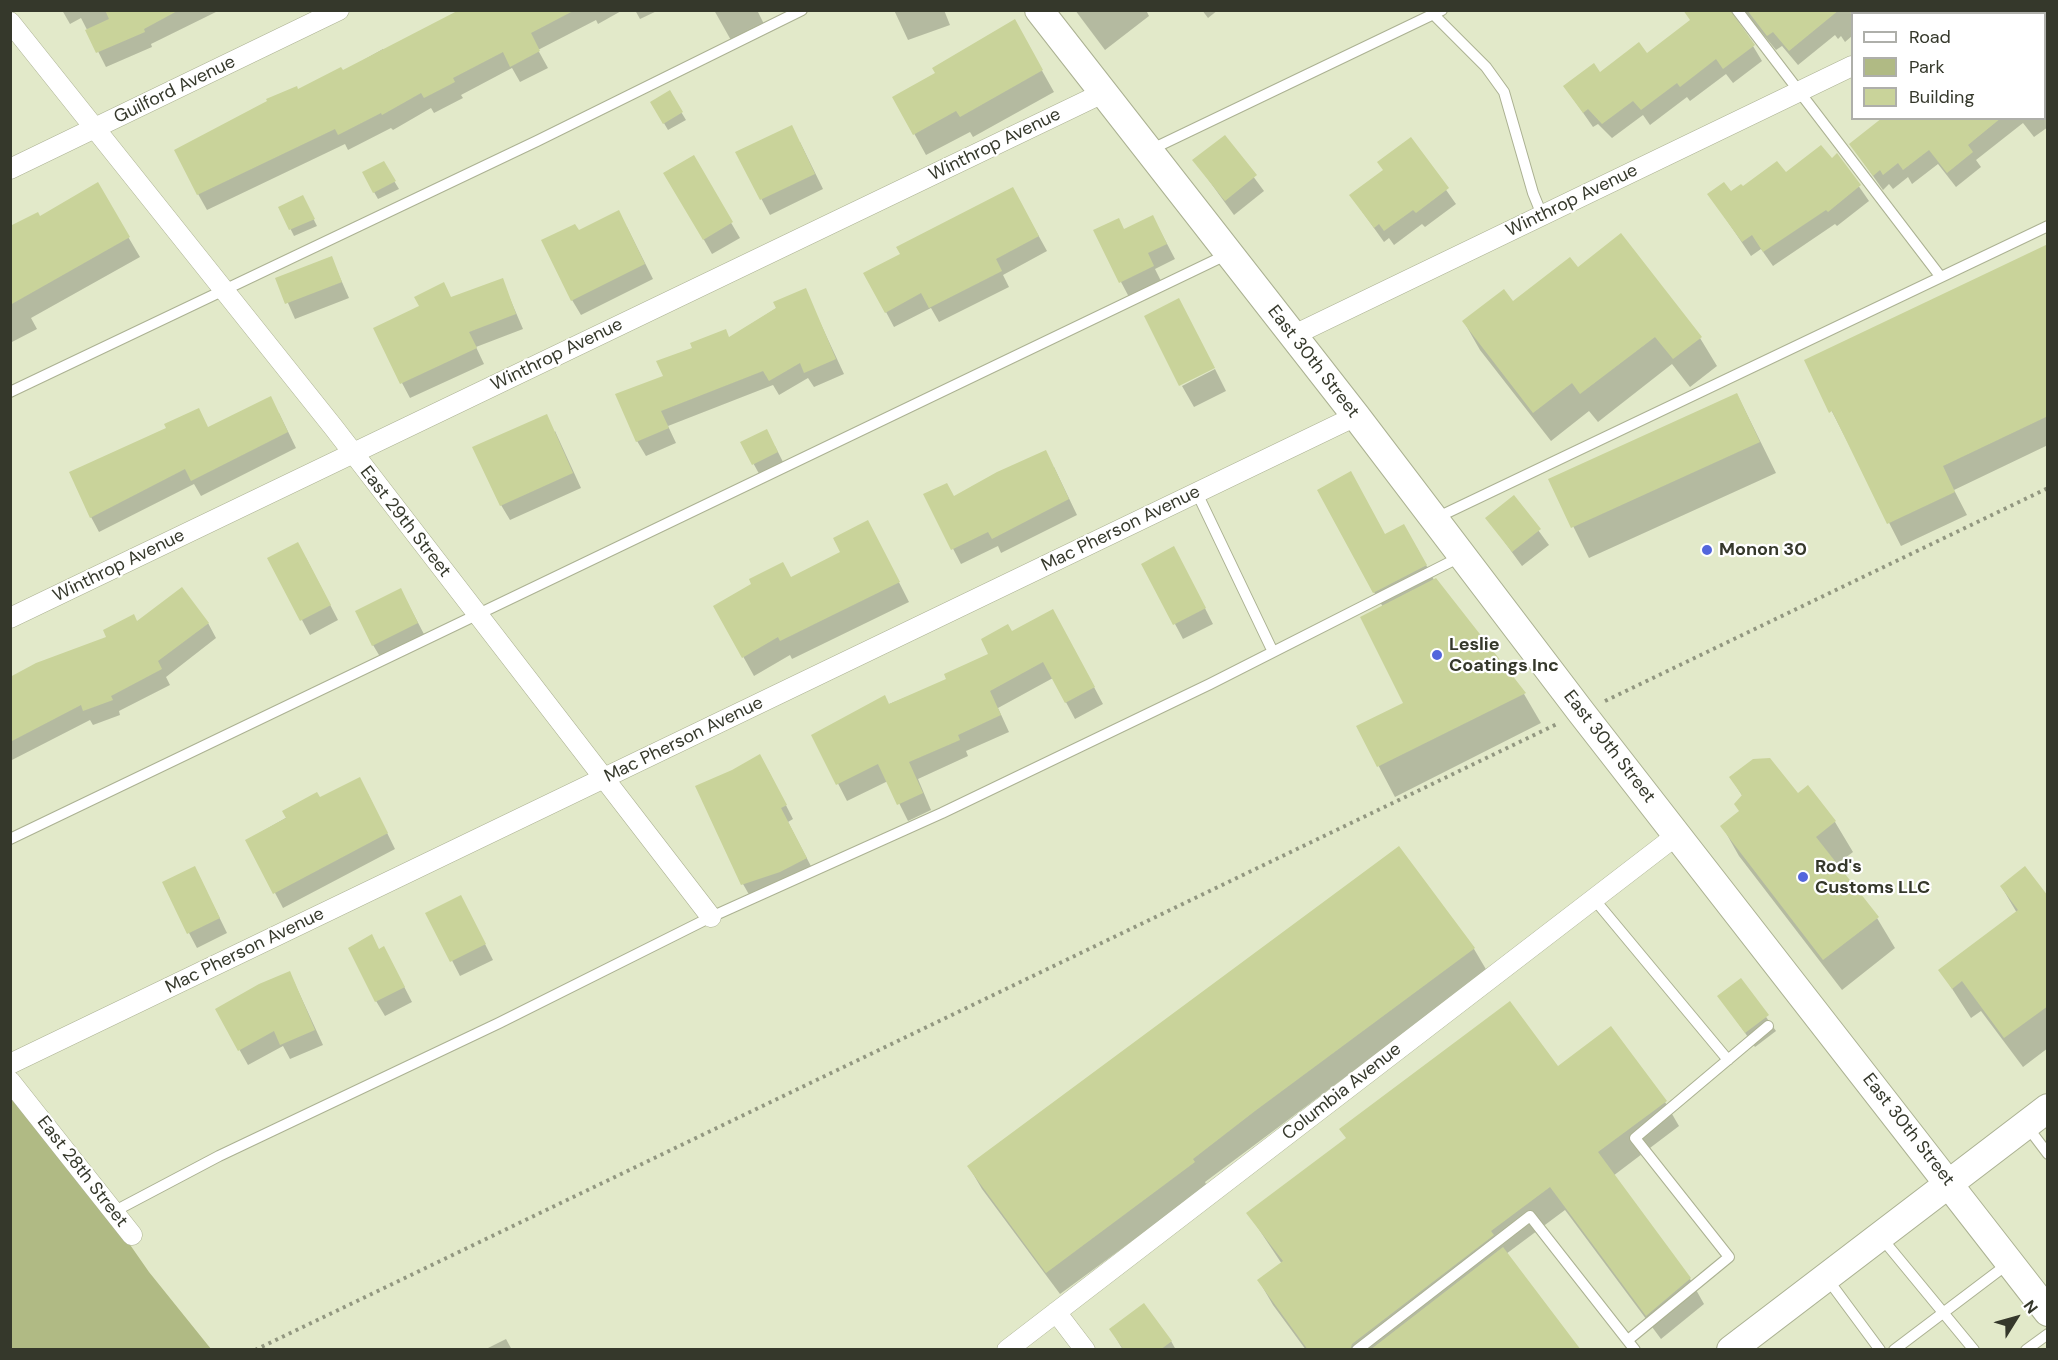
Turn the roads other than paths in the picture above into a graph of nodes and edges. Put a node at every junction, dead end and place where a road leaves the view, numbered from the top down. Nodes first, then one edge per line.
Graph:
1 (339, 10) edge
2 (802, 10) edge
3 (1039, 10) edge
4 (1737, 10) edge
5 (1438, 13) edge
6 (10, 22) edge
7 (1851, 66) edge
8 (1800, 91) junction
9 (1103, 93) junction
10 (95, 128) junction
11 (1149, 151) junction
12 (10, 169) edge
13 (1542, 215) junction
14 (2048, 226) edge
15 (1229, 254) junction
16 (1940, 276) junction
17 (224, 291) junction
18 (1292, 336) junction
19 (10, 392) edge
20 (1356, 416) junction
21 (352, 453) junction
22 (1197, 493) junction
23 (1434, 519) junction
24 (1462, 555) junction
25 (477, 615) junction
26 (10, 618) edge
27 (1273, 652) junction
28 (604, 778) junction
29 (1677, 835) junction
30 (10, 839) edge
31 (1594, 899) junction
32 (711, 917) junction
33 (1768, 1026) dead end
34 (1728, 1060) junction
35 (10, 1064) edge
36 (10, 1081) edge
37 (2037, 1117) edge
38 (2048, 1154) edge
39 (1948, 1183) junction
40 (113, 1212) junction
41 (132, 1234) dead end
42 (1880, 1236) junction
43 (2009, 1263) junction
44 (1826, 1276) junction
45 (1944, 1311) junction
46 (1056, 1312) junction
47 (2048, 1312) edge
48 (2048, 1334) edge
49 (1632, 1345) edge
50 (1007, 1350) edge
51 (1085, 1350) edge
52 (1356, 1350) edge
53 (1731, 1350) edge
54 (1880, 1350) edge
55 (1894, 1350) edge
56 (1974, 1350) edge
57 (2026, 1350) edge

1 - 10 street, Guilford Avenue
2 - 17 lane
3 - 9 main road, East 30th Street
4 - 8 lane
5 - 11 lane
5 - 13 lane
6 - 10 street, East 29th Street
7 - 8 street, Winthrop Avenue
8 - 13 street, Winthrop Avenue
8 - 16 lane
9 - 11 main road, East 30th Street
9 - 21 street, Winthrop Avenue
10 - 12 street, Guilford Avenue
10 - 17 street, East 29th Street
11 - 15 main road, East 30th Street
13 - 18 street, Winthrop Avenue
14 - 16 lane
15 - 18 main road, East 30th Street
15 - 25 lane
16 - 23 lane
17 - 19 lane
17 - 21 street, East 29th Street
18 - 20 main road, East 30th Street
20 - 22 street, Mac Pherson Avenue
20 - 23 main road, East 30th Street
21 - 25 street, East 29th Street
21 - 26 street, Winthrop Avenue
22 - 27 lane
22 - 28 street, Mac Pherson Avenue
23 - 24 main road, East 30th Street
24 - 27 lane
24 - 29 main road, East 30th Street
25 - 28 street, East 29th Street
25 - 30 lane
27 - 32 lane
28 - 32 street, East 29th Street
28 - 35 street, Mac Pherson Avenue
29 - 31 street, Columbia Avenue
29 - 39 main road, East 30th Street
31 - 34 lane
31 - 46 street, Columbia Avenue
32 - 40 lane
33 - 34 lane
34 - 49 lane
36 - 40 street, East 28th Street
37 - 38 lane
37 - 39 main road
39 - 42 main road
39 - 43 main road, East 30th Street
40 - 41 street, East 28th Street
42 - 44 main road
42 - 45 lane
43 - 45 lane
43 - 47 main road, East 30th Street
44 - 53 main road
44 - 54 lane
45 - 55 lane
45 - 56 lane
46 - 50 street, Columbia Avenue
46 - 51 street
48 - 57 lane
49 - 52 lane

